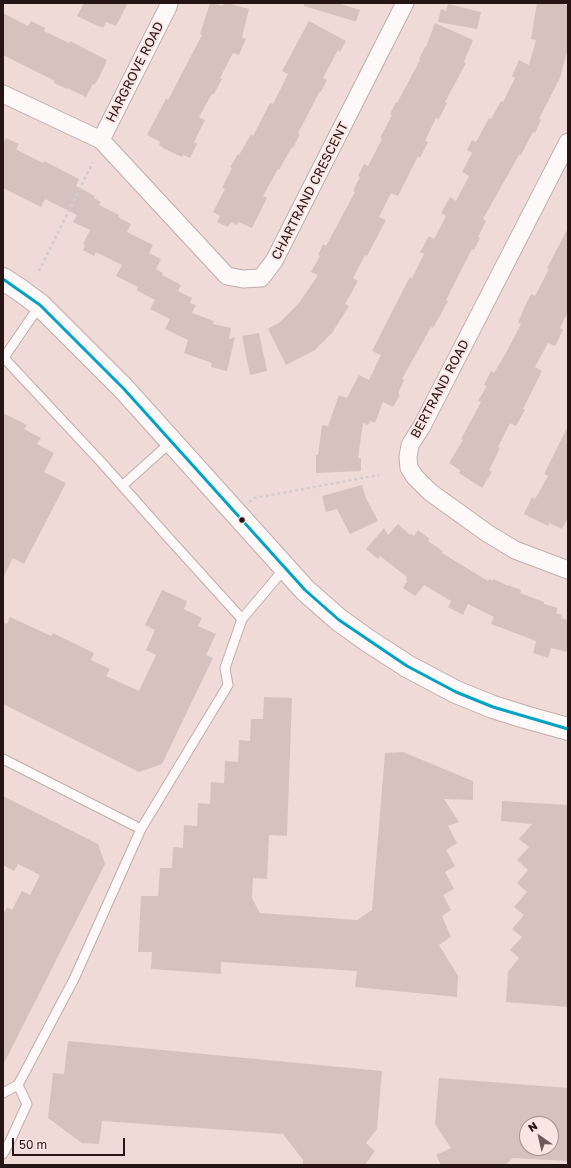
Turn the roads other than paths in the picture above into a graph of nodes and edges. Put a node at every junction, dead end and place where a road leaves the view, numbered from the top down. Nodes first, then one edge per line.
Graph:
1 (169, 3) edge
2 (405, 3) edge
3 (3, 94) edge
4 (101, 140) junction
5 (568, 142) edge
6 (3, 279) edge
7 (40, 304) junction
8 (3, 359) edge
9 (171, 442) junction
10 (122, 486) junction
11 (285, 568) junction
12 (568, 570) edge
13 (242, 619) junction
14 (568, 729) edge
15 (3, 759) edge
16 (142, 829) junction
17 (18, 1085) junction
18 (3, 1093) edge
19 (3, 1154) edge

1 - 4 street, HARGROVE ROAD
2 - 4 street, CHARTRAND CRESCENT
3 - 4 street, CHARTRAND CRESCENT
5 - 12 street, BERTRAND ROAD
6 - 7 street
7 - 8 lane
7 - 9 street
8 - 10 lane
9 - 10 lane
9 - 11 street
10 - 13 lane
11 - 13 lane
11 - 14 street
13 - 16 lane
15 - 16 lane
16 - 17 lane
17 - 18 lane
17 - 19 lane

